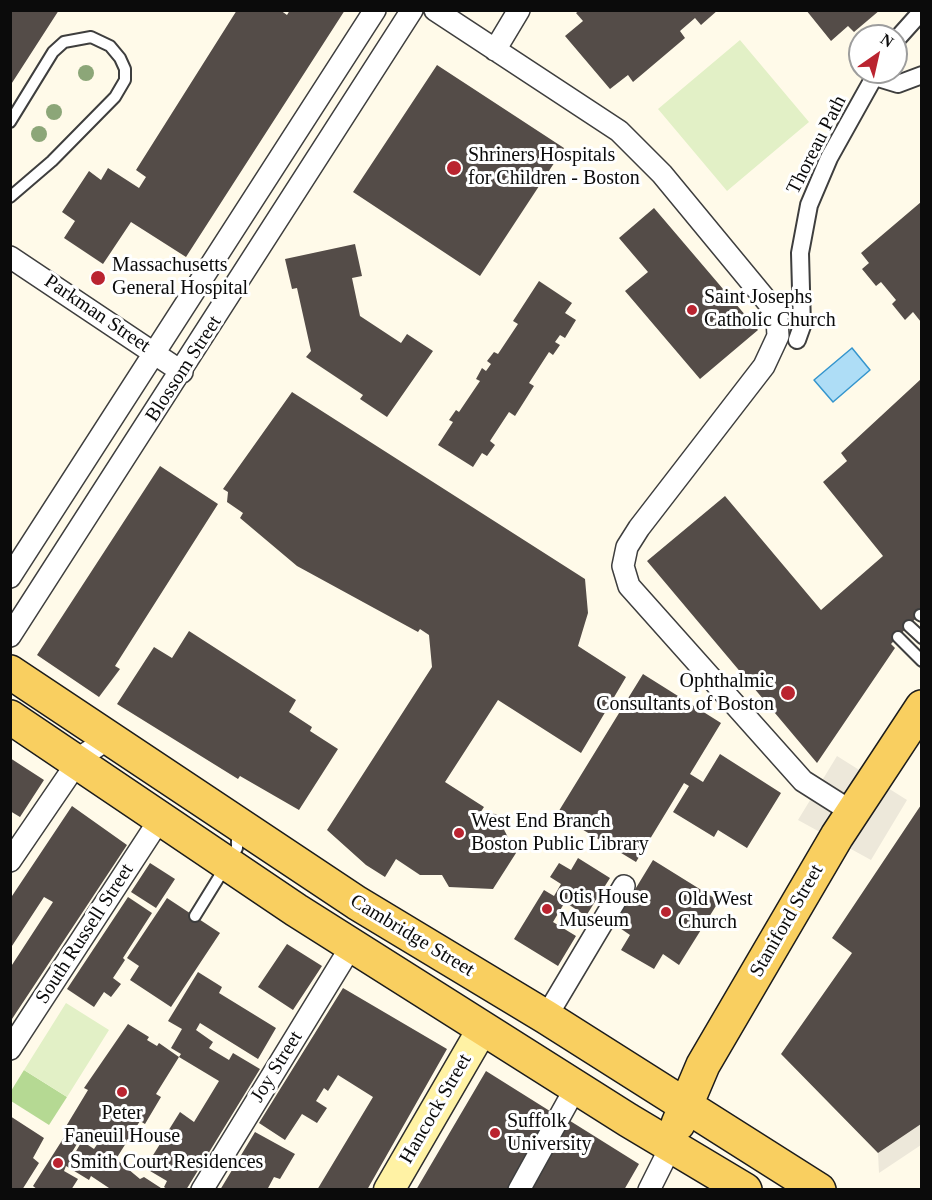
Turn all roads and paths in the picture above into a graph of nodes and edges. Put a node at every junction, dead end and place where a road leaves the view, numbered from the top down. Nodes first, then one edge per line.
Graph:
1 (375, 10) edge
2 (412, 10) edge
3 (435, 10) edge
4 (519, 10) edge
5 (920, 13) edge
6 (908, 26) edge
7 (495, 50) junction
8 (871, 84) edge
9 (10, 122) edge
10 (10, 196) edge
11 (10, 257) edge
12 (797, 340) dead end
13 (155, 354) junction
14 (182, 372) junction
15 (10, 577) edge
16 (909, 626) dead end
17 (10, 636) edge
18 (898, 637) dead end
19 (921, 638) edge
20 (921, 661) edge
21 (10, 672) edge
22 (921, 707) edge
23 (10, 717) edge
24 (109, 738) junction
25 (77, 762) junction
26 (852, 812) junction
27 (160, 819) junction
28 (232, 820) junction
29 (10, 861) edge
30 (228, 865) junction
31 (624, 886) dead end
32 (195, 916) dead end
33 (352, 945) junction
34 (546, 1017) junction
35 (483, 1028) junction
36 (10, 1049) edge
37 (576, 1087) junction
38 (685, 1104) junction
39 (671, 1146) junction
40 (202, 1190) edge
41 (389, 1190) edge
42 (519, 1190) edge
43 (649, 1190) edge
44 (745, 1190) edge
45 (819, 1190) edge

1 - 13 street, Blossom Street
2 - 14 street, Blossom Street
3 - 7 street
4 - 7 street
5 - 6 street
7 - 26 street
8 - 12 street, Thoreau Path
9 - 10 lane
11 - 13 street, Parkman Street
13 - 14 street, Parkman Street
13 - 15 street, Blossom Street
14 - 17 street, Blossom Street
16 - 19 lane
18 - 20 lane
21 - 24 main road, Cambridge Street
22 - 26 main road, Staniford Street
23 - 25 main road, Cambridge Street
24 - 25 street
24 - 28 main road, Cambridge Street
25 - 27 main road, Cambridge Street
25 - 29 street
26 - 38 main road, Staniford Street
27 - 30 main road, Cambridge Street
27 - 36 street, South Russell Street
28 - 30 lane
28 - 34 main road, Cambridge Street
30 - 32 lane
30 - 33 main road, Cambridge Street
31 - 34 street
33 - 35 main road, Cambridge Street
33 - 40 street, Joy Street
34 - 38 main road, Cambridge Street
35 - 37 main road, Cambridge Street
35 - 41 main road, Hancock Street
37 - 39 main road, Cambridge Street
37 - 42 street
38 - 39 main road, Staniford Street
38 - 45 main road, Cambridge Street
39 - 43 street
39 - 44 main road, Cambridge Street

